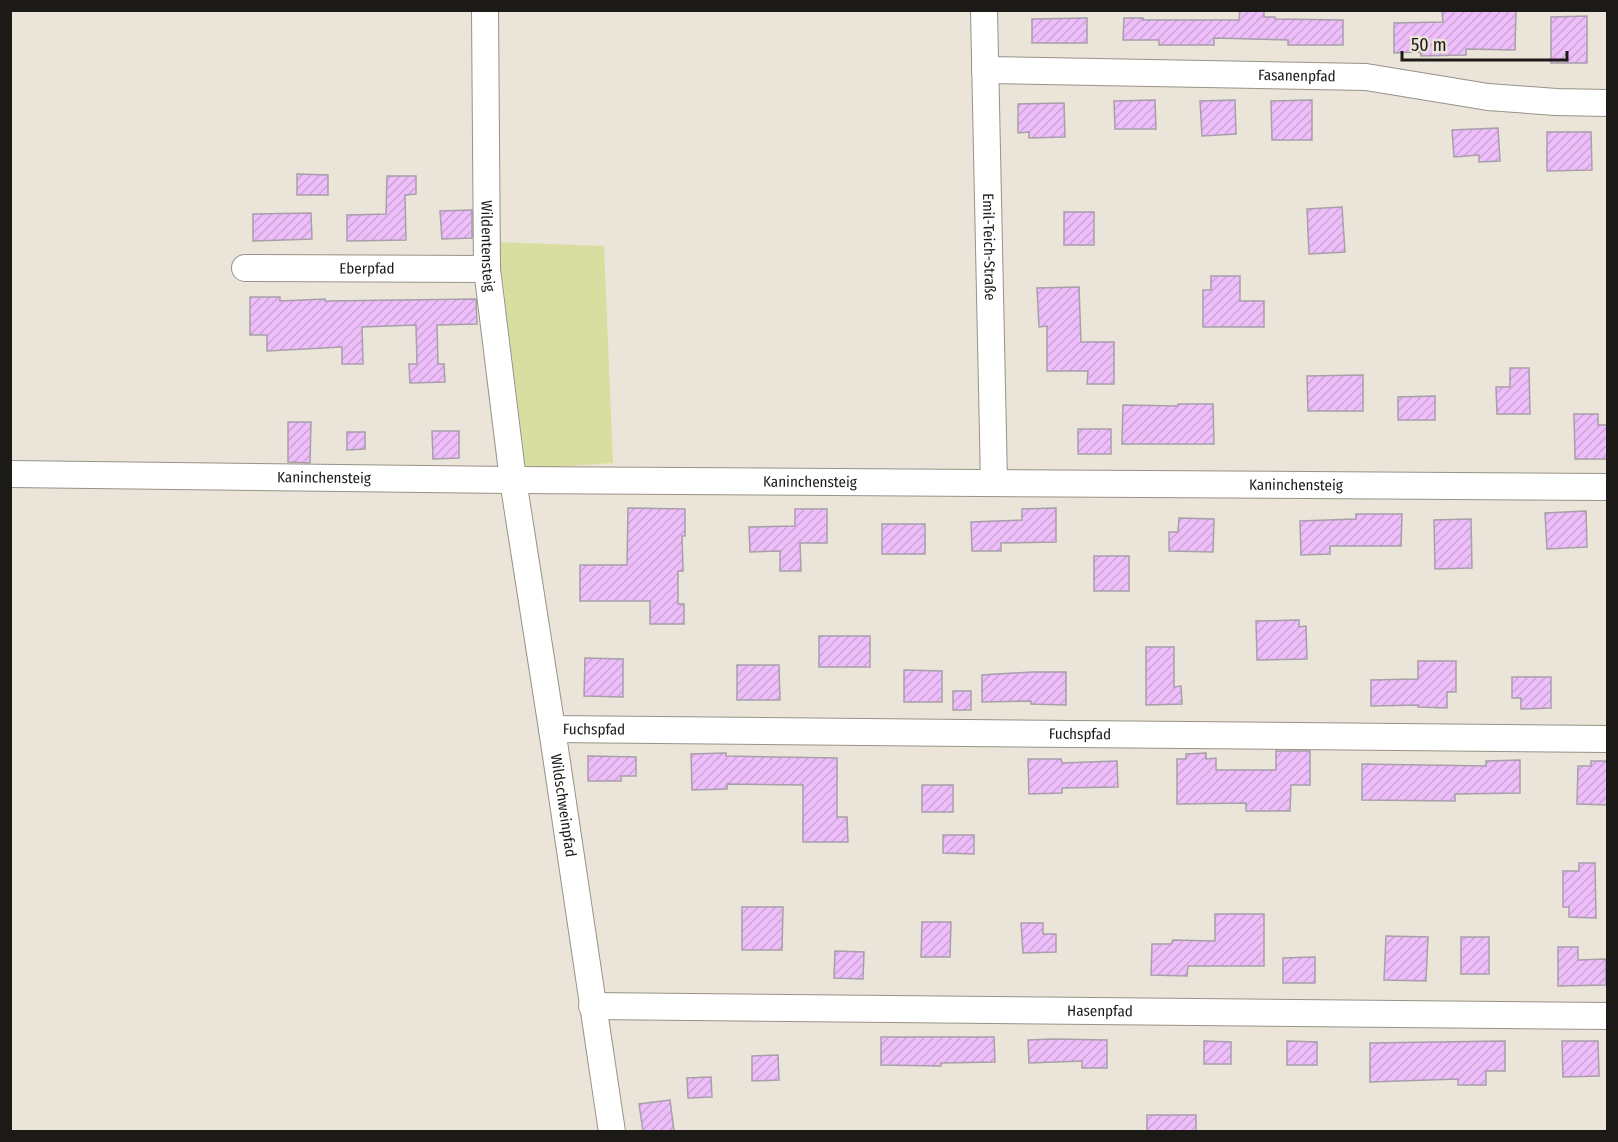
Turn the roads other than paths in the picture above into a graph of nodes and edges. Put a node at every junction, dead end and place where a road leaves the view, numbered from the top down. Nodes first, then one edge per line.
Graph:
1 (485, 10) edge
2 (984, 10) edge
3 (985, 70) junction
4 (1608, 103) edge
5 (245, 268) dead end
6 (487, 269) junction
7 (10, 474) edge
8 (513, 480) junction
9 (994, 483) junction
10 (1608, 487) edge
11 (552, 729) junction
12 (1608, 739) edge
13 (592, 1006) junction
14 (1608, 1016) edge
15 (612, 1131) edge

1 - 6 street, Wildentensteig
2 - 3 street, Emil-Teich-Straße
3 - 4 street, Fasanenpfad
3 - 9 street, Emil-Teich-Straße
5 - 6 street, Eberpfad
6 - 8 street, Wildentensteig
7 - 8 street, Kaninchensteig
8 - 9 street, Kaninchensteig
8 - 11 street, Wildschweinpfad
9 - 10 street, Kaninchensteig
11 - 12 street, Fuchspfad
11 - 13 street, Wildschweinpfad
13 - 14 street, Hasenpfad
13 - 15 street, Wildschweinpfad

